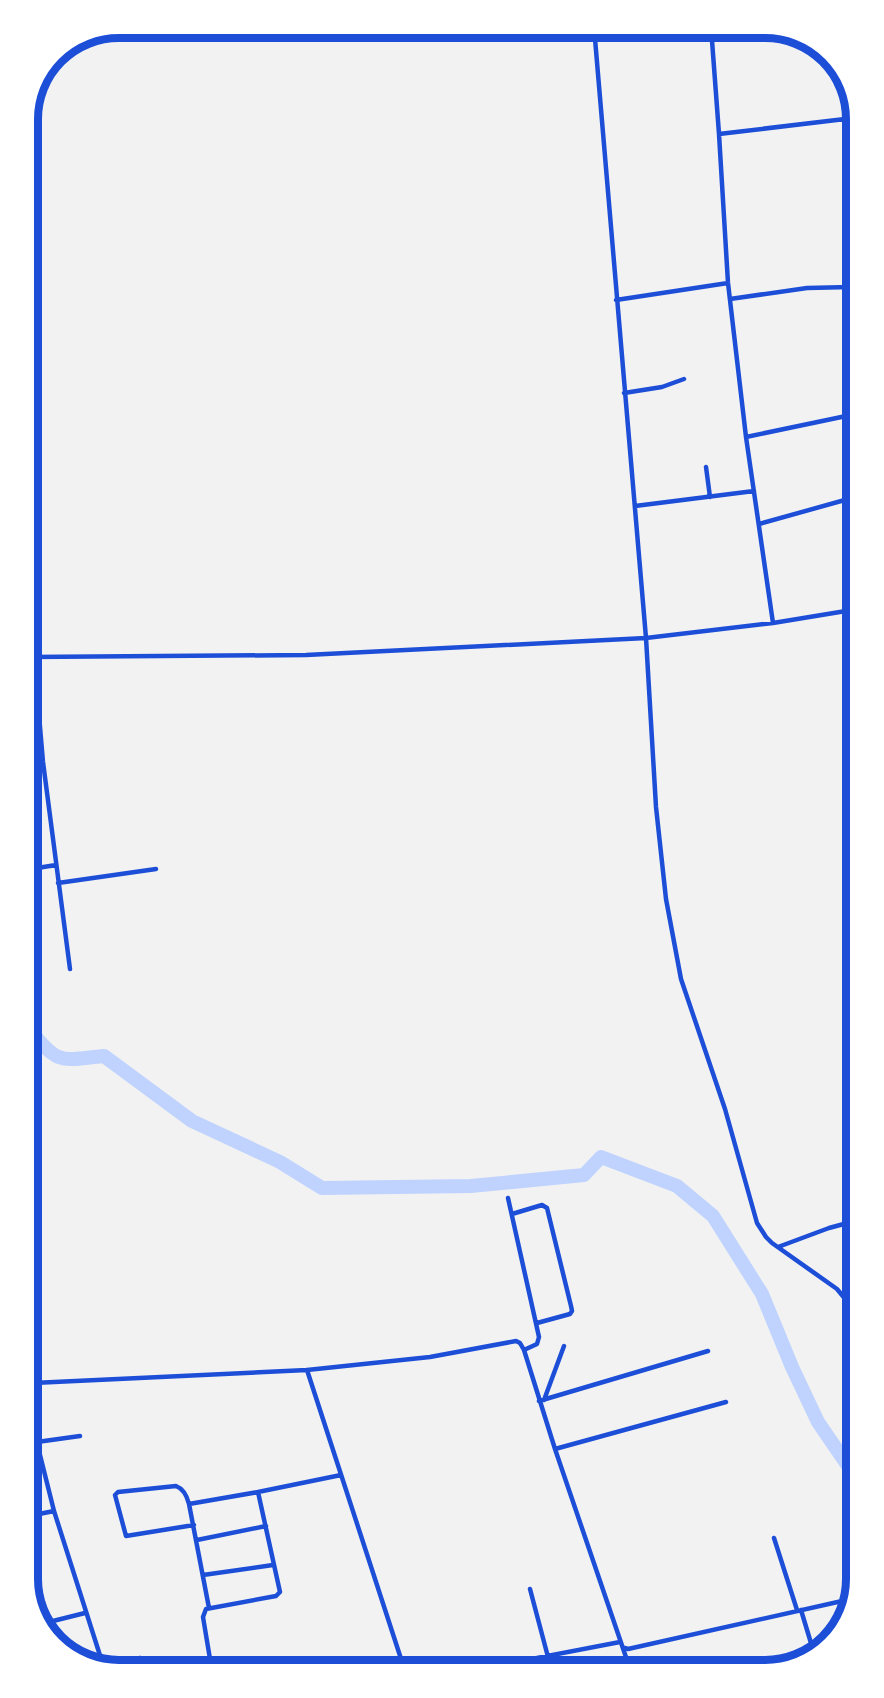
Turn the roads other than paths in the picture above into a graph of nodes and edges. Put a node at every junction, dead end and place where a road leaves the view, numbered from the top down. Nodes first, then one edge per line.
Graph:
1 (595, 38) edge
2 (712, 38) edge
3 (842, 95) edge
4 (845, 119) junction
5 (846, 128) edge
6 (719, 134) junction
7 (728, 283) junction
8 (846, 287) edge
9 (730, 299) junction
10 (616, 300) junction
11 (684, 379) dead end
12 (624, 393) junction
13 (846, 416) edge
14 (746, 437) junction
15 (706, 467) dead end
16 (753, 491) junction
17 (710, 496) junction
18 (846, 500) edge
19 (635, 506) junction
20 (759, 524) junction
21 (846, 611) edge
22 (773, 623) junction
23 (646, 638) junction
24 (38, 657) edge
25 (38, 710) edge
26 (56, 865) junction
27 (38, 868) edge
28 (156, 869) dead end
29 (58, 883) junction
30 (70, 969) dead end
31 (508, 1198) dead end
32 (512, 1214) junction
33 (846, 1224) edge
34 (778, 1247) junction
35 (846, 1300) edge
36 (537, 1323) junction
37 (564, 1346) dead end
38 (524, 1350) junction
39 (708, 1351) dead end
40 (307, 1370) junction
41 (38, 1383) edge
42 (542, 1400) junction
43 (726, 1402) dead end
44 (80, 1436) dead end
45 (38, 1442) edge
46 (38, 1446) edge
47 (555, 1449) junction
48 (341, 1475) junction
49 (258, 1492) junction
50 (189, 1504) junction
51 (54, 1511) junction
52 (38, 1514) edge
53 (194, 1526) junction
54 (266, 1526) junction
55 (774, 1538) dead end
56 (196, 1540) junction
57 (273, 1565) junction
58 (203, 1575) junction
59 (530, 1589) dead end
60 (844, 1600) edge
61 (209, 1608) junction
62 (799, 1610) junction
63 (86, 1613) junction
64 (49, 1622) edge
65 (620, 1642) junction
66 (812, 1646) edge
67 (625, 1648) junction
68 (548, 1657) junction
69 (101, 1658) edge
70 (210, 1659) dead end
71 (401, 1660) edge
72 (531, 1660) edge
73 (628, 1660) edge

1 - 10 street
2 - 6 street
3 - 4 street
4 - 5 street
4 - 6 street
6 - 7 street
7 - 9 street
7 - 10 street
8 - 9 street
9 - 14 street
10 - 12 street
11 - 12 street
12 - 19 street
13 - 14 street
14 - 16 street
15 - 17 street
16 - 17 street
16 - 20 street
17 - 19 street
18 - 20 street
19 - 23 street
20 - 22 street
21 - 22 street
22 - 23 street
23 - 24 street
23 - 34 street
25 - 26 street
26 - 27 street
26 - 29 street
28 - 29 street
29 - 30 street
31 - 32 street
32 - 36 street
32 - 36 street
33 - 34 street
34 - 35 street
36 - 38 street
37 - 42 street
38 - 40 street
38 - 42 street
39 - 42 street
40 - 41 street
40 - 48 street
42 - 47 street
43 - 47 street
44 - 45 street
46 - 51 street
47 - 65 street
48 - 49 street
48 - 71 street
49 - 50 street
49 - 54 street
50 - 53 street
50 - 53 street
51 - 52 street
51 - 63 street
53 - 56 street
54 - 56 street
54 - 57 street
55 - 62 street
56 - 58 street
57 - 58 street
57 - 61 street
58 - 61 street
59 - 68 street
60 - 62 street
61 - 70 street
62 - 66 street
62 - 67 street
63 - 64 street
63 - 69 street
65 - 67 street
65 - 68 street
67 - 73 street
68 - 72 street

